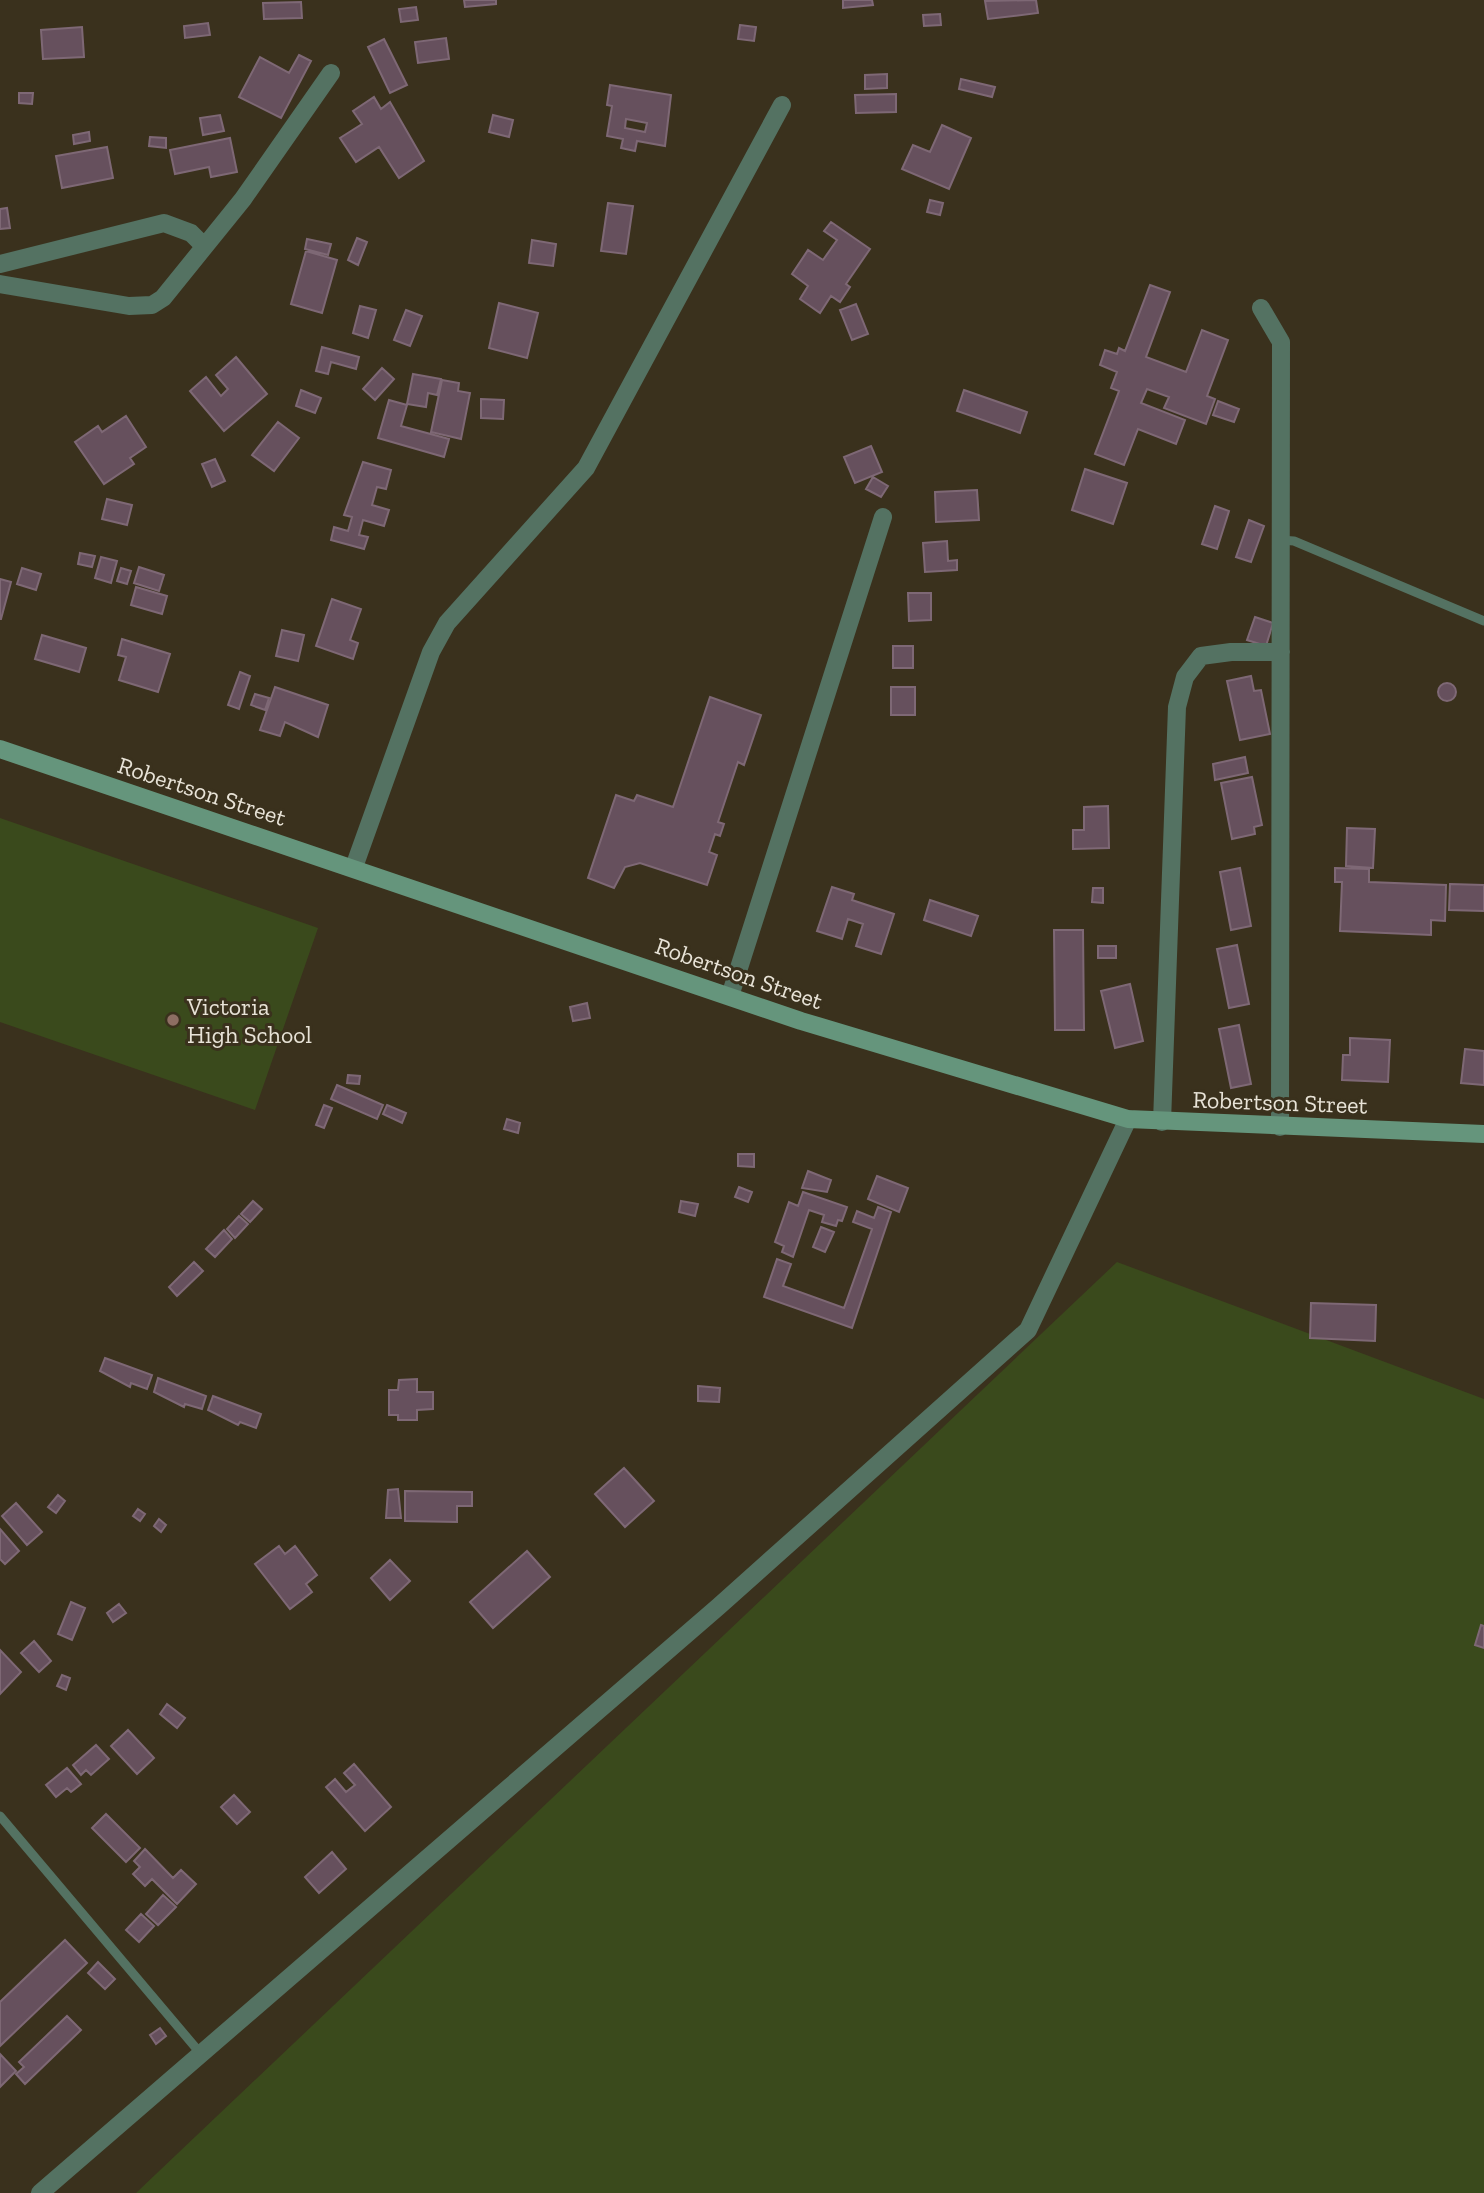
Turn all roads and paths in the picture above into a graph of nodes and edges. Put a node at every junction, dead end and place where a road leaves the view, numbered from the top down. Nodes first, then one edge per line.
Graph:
1 (331, 73) dead end
2 (782, 105) dead end
3 (204, 246) junction
4 (0, 264) edge
5 (0, 284) edge
6 (1261, 308) dead end
7 (883, 517) dead end
8 (1280, 540) junction
9 (1484, 621) edge
10 (1280, 652) junction
11 (0, 749) edge
12 (354, 867) junction
13 (730, 996) junction
14 (1129, 1119) junction
15 (1162, 1122) junction
16 (1280, 1127) junction
17 (1484, 1135) edge
18 (0, 1816) edge
19 (201, 2054) junction
20 (40, 2193) edge

1 - 3 street
2 - 12 street
3 - 4 street
3 - 5 street
6 - 8 street
7 - 13 street
8 - 9 lane
8 - 10 street
10 - 15 street
10 - 16 street
11 - 12 street, Robertson Street
12 - 13 street, Robertson Street
13 - 14 street, Robertson Street
14 - 15 street, Robertson Street
14 - 19 street
15 - 16 street, Robertson Street
16 - 17 street, Robertson Street
18 - 19 lane
19 - 20 street

